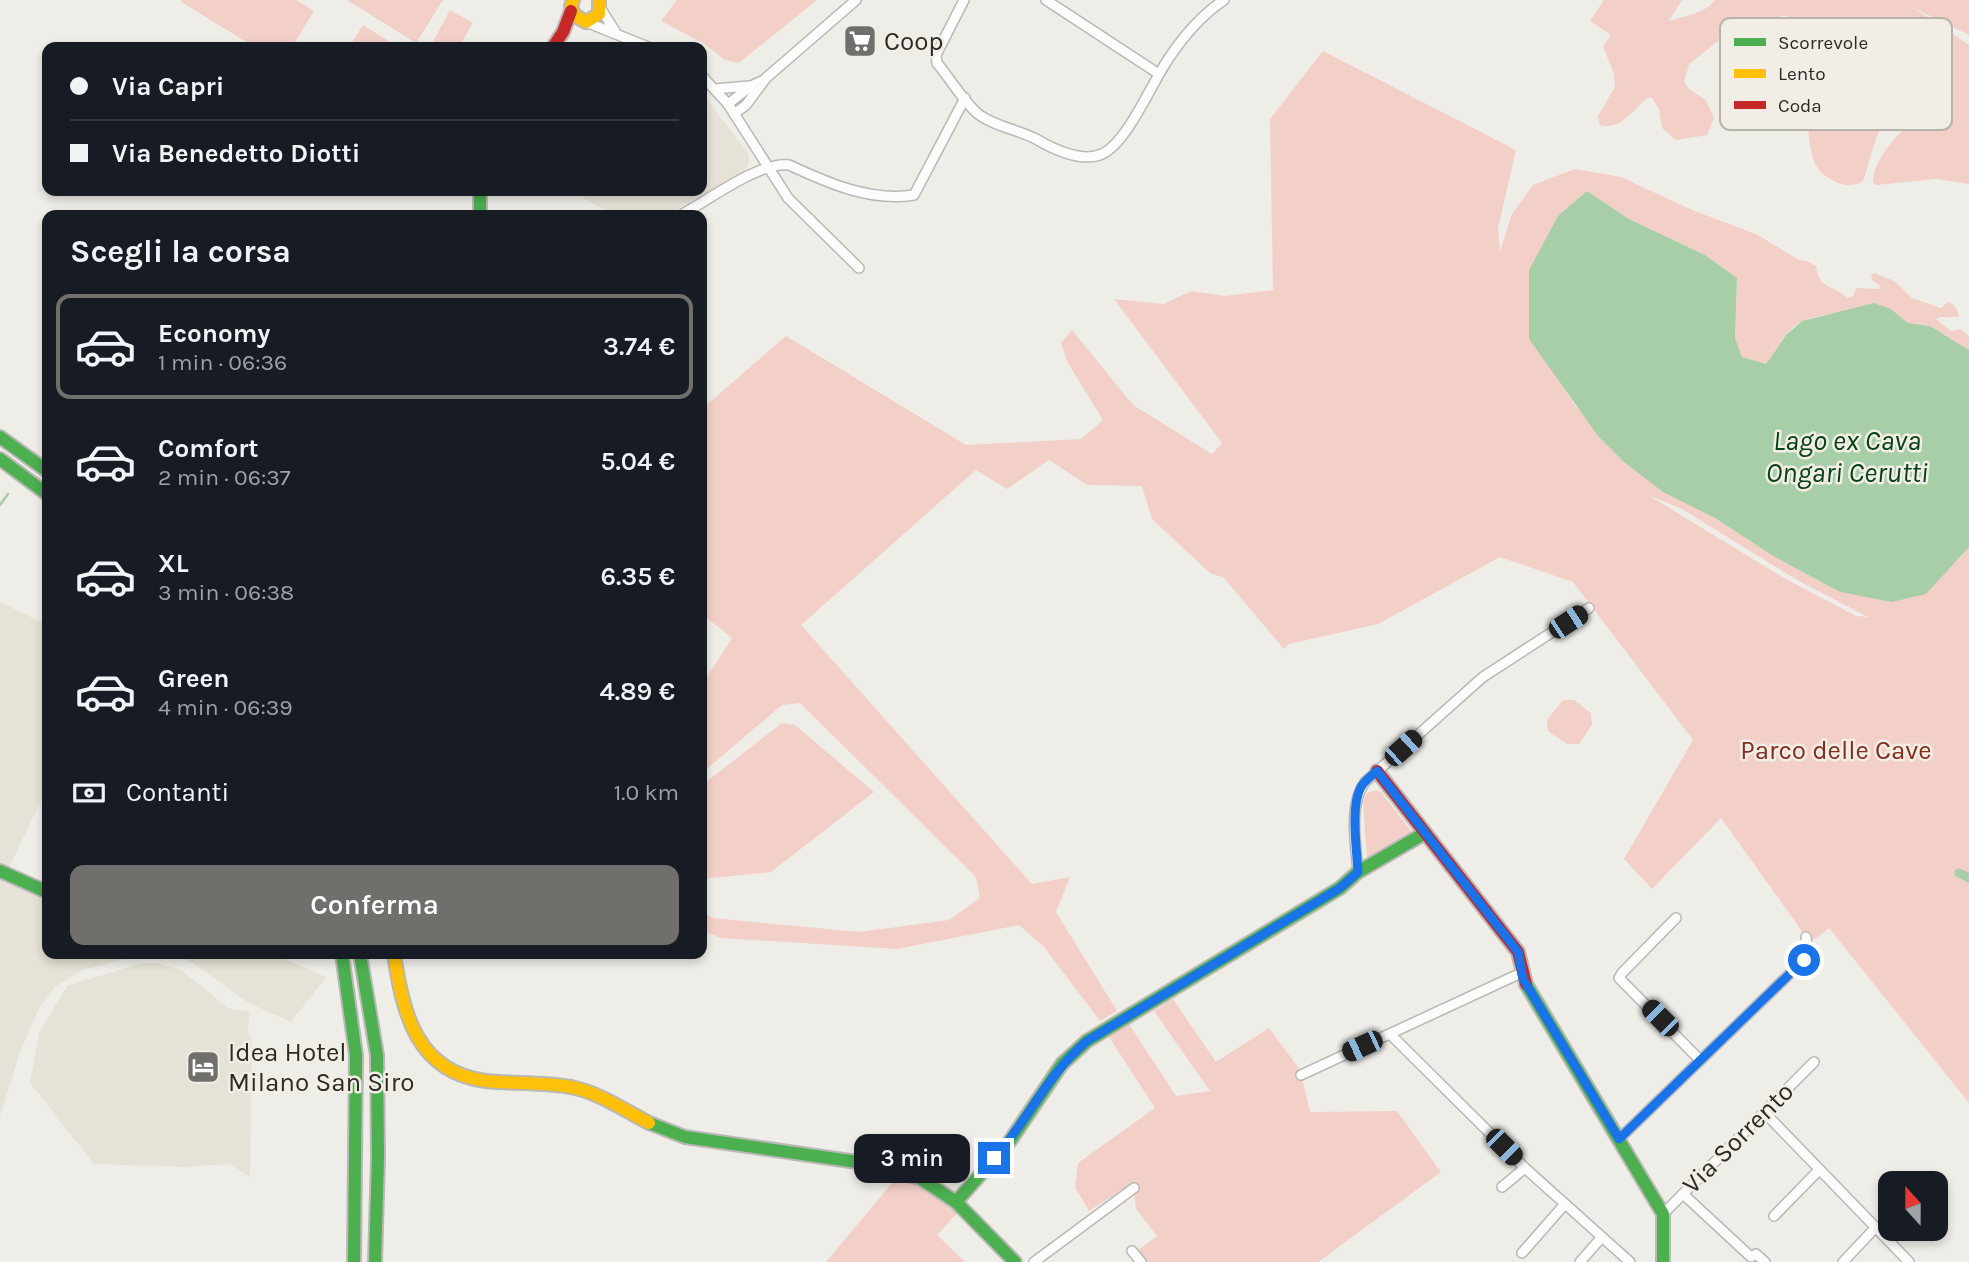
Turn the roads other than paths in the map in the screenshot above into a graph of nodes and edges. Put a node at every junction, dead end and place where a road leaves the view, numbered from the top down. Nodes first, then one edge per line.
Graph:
1 (856, 0) edge
2 (964, 0) edge
3 (1046, 0) edge
4 (1224, 0) edge
5 (571, 4) edge
6 (600, 5) edge
7 (584, 21) junction
8 (563, 32) junction
9 (616, 33) junction
10 (556, 42) edge
11 (637, 42) edge
12 (1159, 74) junction
13 (766, 78) junction
14 (707, 81) edge
15 (751, 86) junction
16 (715, 89) junction
17 (965, 98) junction
18 (728, 104) junction
19 (734, 114) junction
20 (768, 168) junction
21 (690, 210) edge
22 (859, 268) dead end
23 (0, 437) edge
24 (0, 459) edge
25 (42, 467) edge
26 (42, 490) edge
27 (1589, 608) dead end
28 (1377, 771) junction
29 (1424, 833) junction
30 (0, 871) edge
31 (1358, 872) junction
32 (42, 890) edge
33 (1676, 918) dead end
34 (1806, 937) dead end
35 (343, 959) edge
36 (361, 959) edge
37 (395, 959) edge
38 (1521, 973) junction
39 (1390, 1034) junction
40 (1699, 1059) junction
41 (1814, 1062) dead end
42 (1301, 1075) dead end
43 (1764, 1112) junction
44 (1619, 1139) junction
45 (1525, 1168) junction
46 (1819, 1170) junction
47 (1502, 1187) dead end
48 (1134, 1188) dead end
49 (1683, 1194) junction
50 (956, 1202) junction
51 (1565, 1204) junction
52 (1663, 1214) junction
53 (1774, 1216) dead end
54 (1875, 1227) junction
55 (1602, 1237) junction
56 (1132, 1251) dead end
57 (1522, 1253) dead end
58 (354, 1262) edge
59 (374, 1262) edge
60 (1015, 1262) edge
61 (1034, 1262) edge
62 (1141, 1262) edge
63 (1580, 1262) edge
64 (1630, 1262) edge
65 (1663, 1262) edge
66 (1765, 1262) edge
67 (1843, 1262) edge
68 (1909, 1262) edge

1 - 13 street
2 - 17 street
3 - 12 street
4 - 12 street
5 - 7 main road
5 - 8 main road
6 - 7 main road
6 - 9 street
7 - 8 main road
7 - 9 street
8 - 10 main road
9 - 11 street
12 - 17 street
13 - 15 street
13 - 19 street
14 - 16 street
15 - 16 street
15 - 18 street
16 - 18 street
17 - 20 street
18 - 19 street
19 - 20 street
20 - 21 street
20 - 22 street
23 - 25 main road
24 - 26 main road
27 - 28 street
28 - 29 main road
28 - 31 street
29 - 31 main road
29 - 38 main road
30 - 32 main road
31 - 50 main road
33 - 40 street
34 - 40 street
35 - 58 main road
36 - 59 main road
37 - 50 main road
38 - 39 street
38 - 44 main road
39 - 42 street
39 - 45 street
40 - 44 street
41 - 43 street, Via Sorrento
43 - 46 street
43 - 49 street, Via Sorrento
44 - 52 main road
45 - 47 street
45 - 51 street
46 - 53 street
46 - 54 street
48 - 61 street
49 - 52 street, Via Sorrento
49 - 66 street
50 - 60 main road
51 - 55 street
51 - 57 street
52 - 65 main road
54 - 67 street
54 - 68 street
55 - 63 street
55 - 64 street
56 - 62 street

